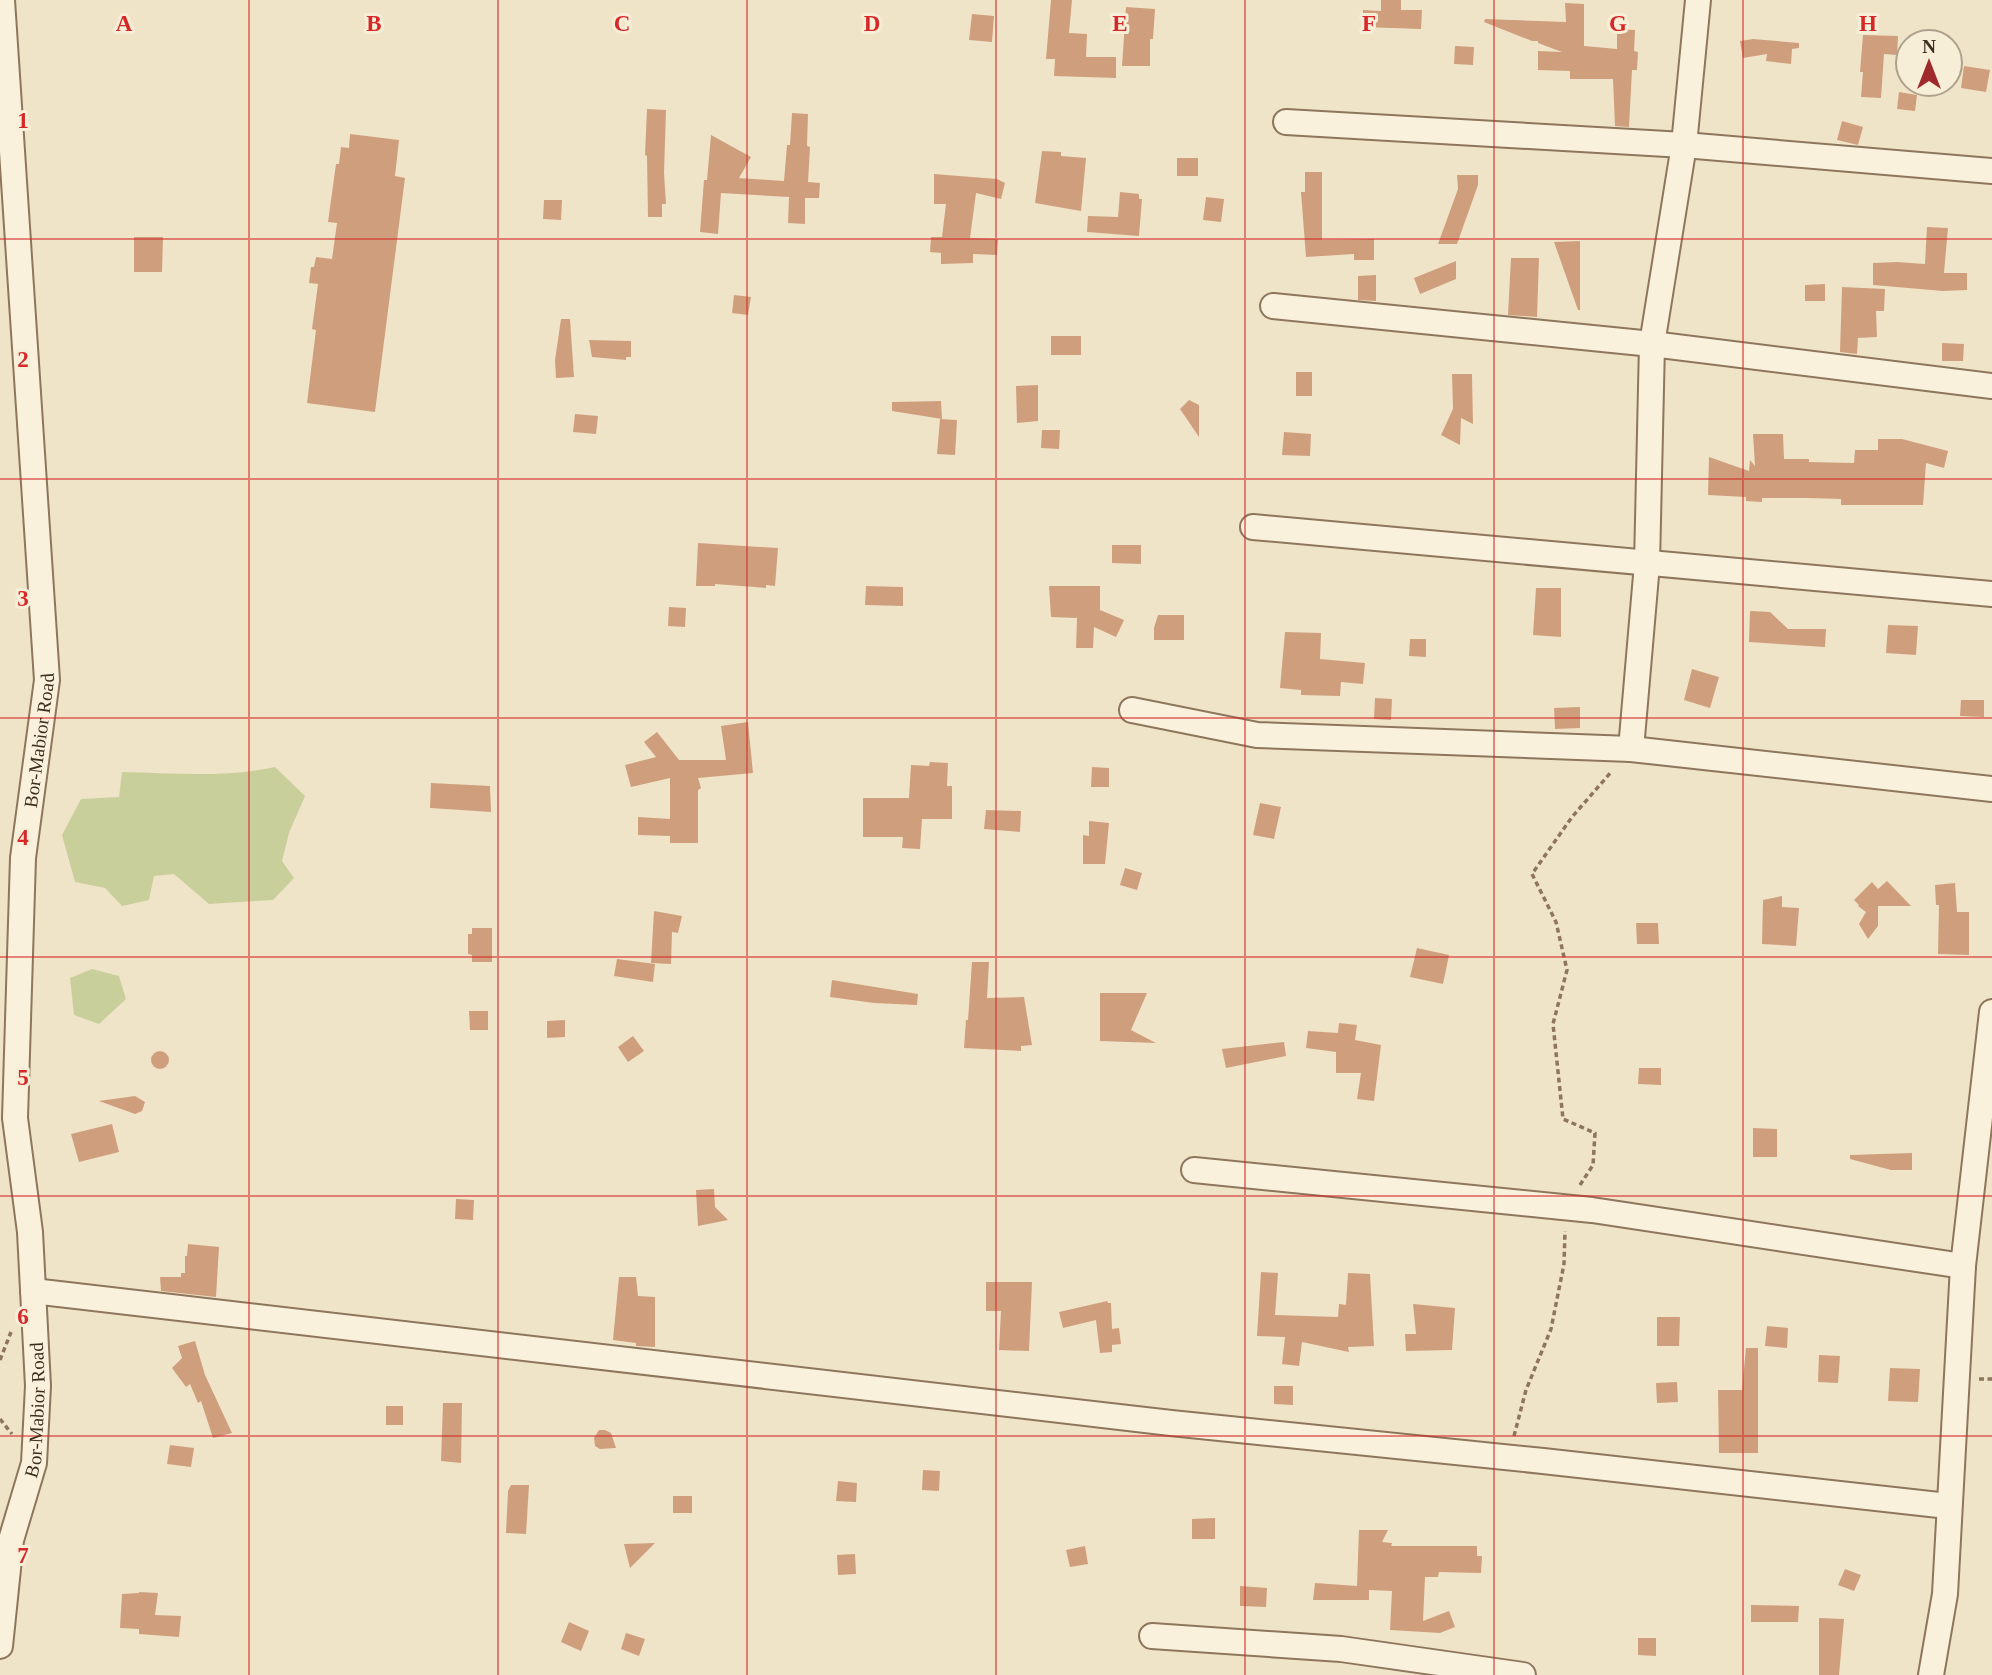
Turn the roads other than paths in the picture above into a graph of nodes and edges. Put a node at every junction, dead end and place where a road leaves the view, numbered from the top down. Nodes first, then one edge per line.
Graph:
1 (2, 0) edge
2 (1698, 0) edge
3 (1286, 122) dead end
4 (1684, 145) junction
5 (1992, 171) edge
6 (1273, 306) dead end
7 (1652, 344) junction
8 (1992, 386) edge
9 (1253, 527) dead end
10 (1647, 564) junction
11 (1992, 594) edge
12 (1132, 710) dead end
13 (1632, 749) junction
14 (1992, 789) edge
15 (1992, 1012) edge
16 (1194, 1170) dead end
17 (1963, 1266) junction
18 (33, 1291) junction
19 (1948, 1506) junction
20 (1152, 1636) dead end
21 (0, 1646) edge
22 (1523, 1675) edge
23 (1931, 1675) edge

1 - 18 street, Bor-Mabior Road
2 - 4 street
3 - 4 street
4 - 5 street
4 - 7 street
6 - 7 street
7 - 8 street
7 - 10 street
9 - 10 street
10 - 11 street
10 - 13 street
12 - 13 street
13 - 14 street
15 - 17 street
16 - 17 street
17 - 19 street
18 - 19 street
18 - 21 street, Bor-Mabior Road
19 - 23 street
20 - 22 street

